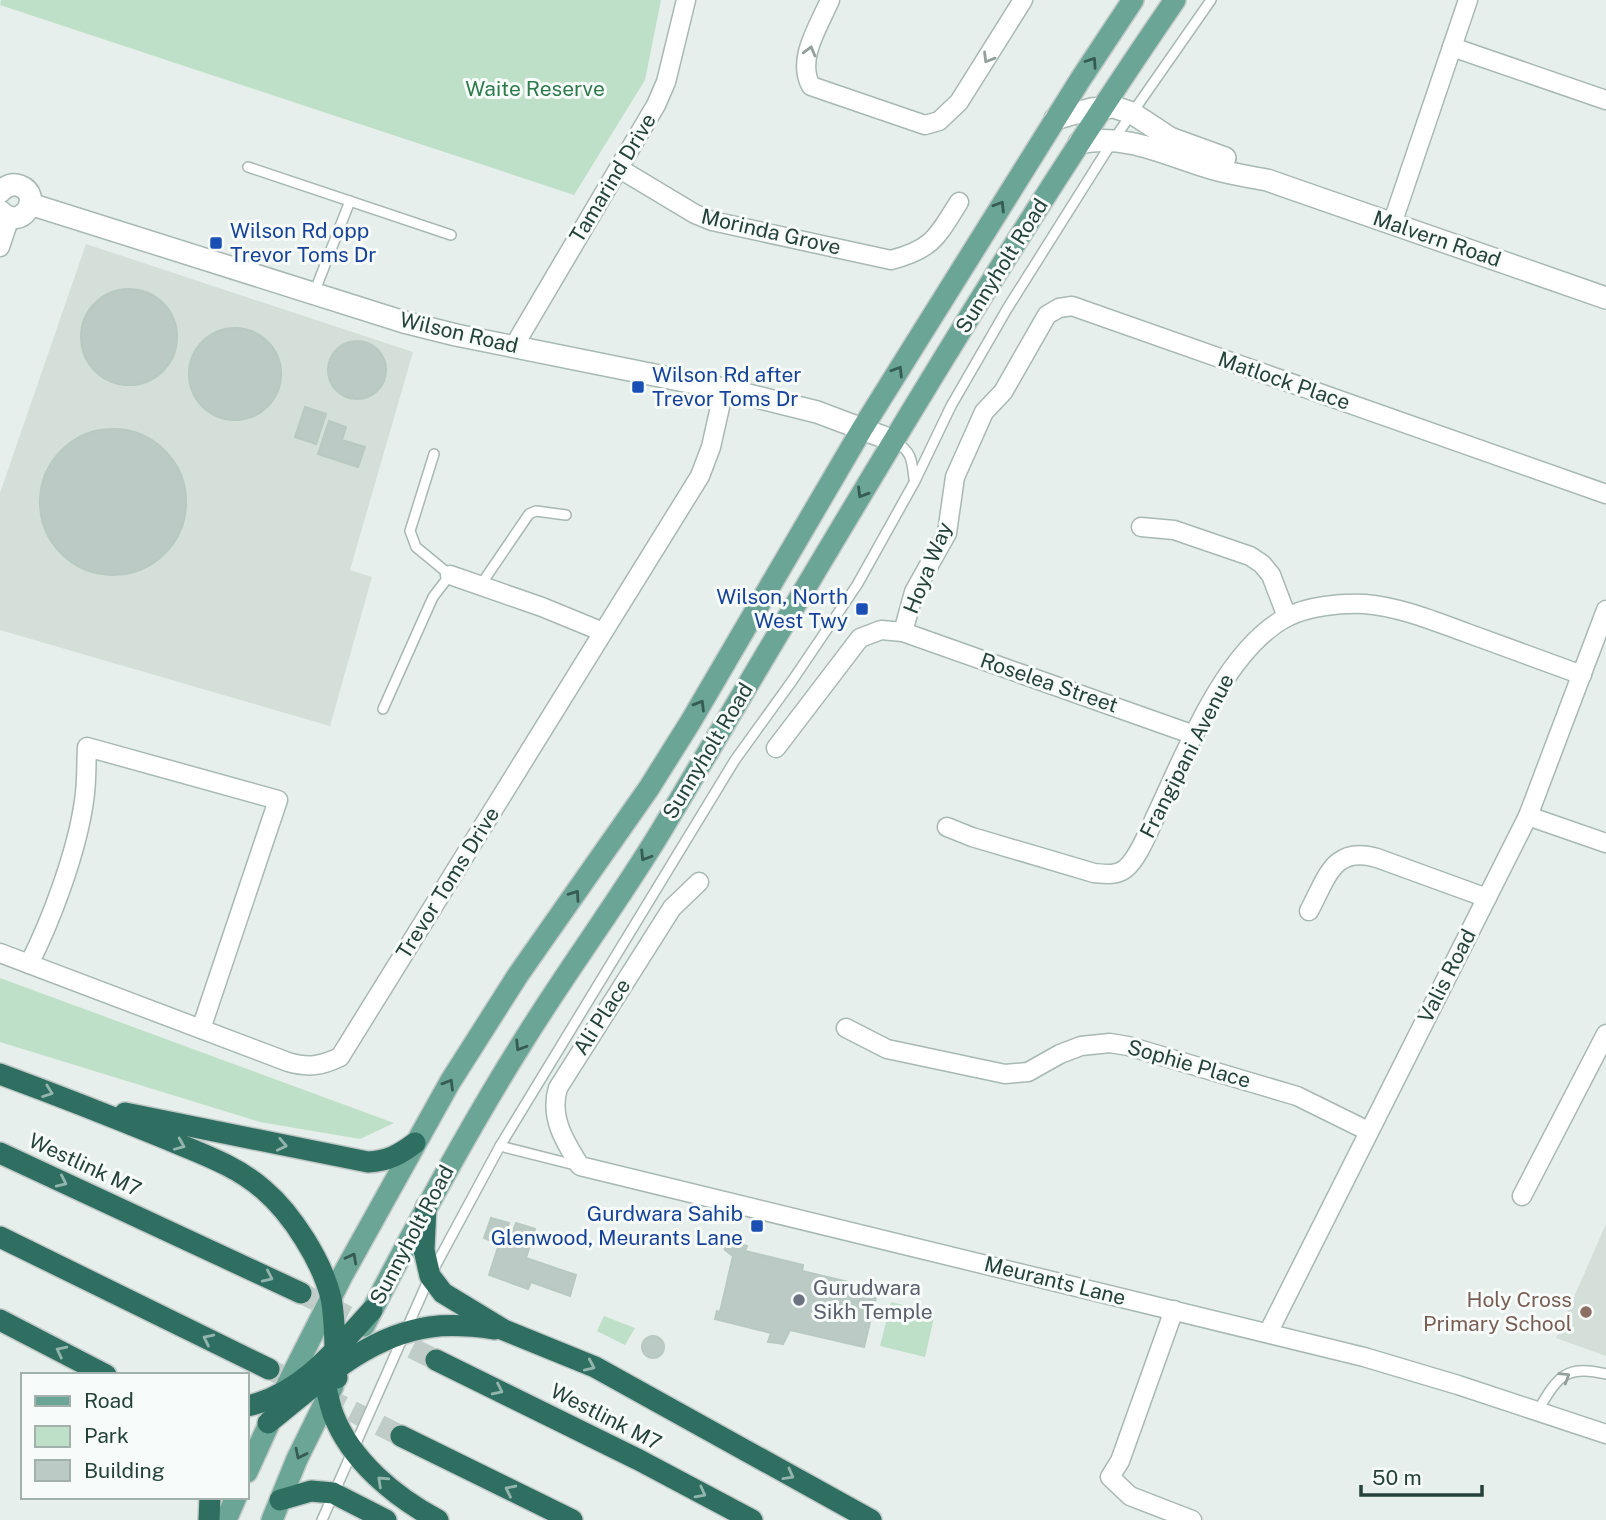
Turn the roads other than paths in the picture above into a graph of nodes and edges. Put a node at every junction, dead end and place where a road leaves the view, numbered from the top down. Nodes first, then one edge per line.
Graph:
1 (686, 0) edge
2 (830, 0) edge
3 (1023, 0) edge
4 (1133, 0) edge
5 (1175, 0) edge
6 (1211, 0) edge
7 (1468, 0) edge
8 (1452, 47) junction
9 (1606, 100) edge
10 (1102, 107) junction
11 (1132, 113) junction
12 (1055, 119) junction
13 (1114, 139) junction
14 (1079, 143) junction
15 (248, 167) dead end
16 (620, 169) junction
17 (1267, 180) junction
18 (0, 192) edge
19 (350, 201) junction
20 (959, 202) dead end
21 (30, 204) junction
22 (5, 214) edge
23 (1392, 224) junction
24 (451, 235) dead end
25 (0, 247) edge
26 (314, 293) junction
27 (1606, 298) edge
28 (514, 346) junction
29 (724, 390) junction
30 (1003, 392) joint
31 (862, 429) junction
32 (894, 441) junction
33 (434, 454) dead end
34 (915, 481) junction
35 (1606, 494) edge
36 (566, 515) dead end
37 (1141, 527) dead end
38 (450, 575) junction
39 (479, 586) junction
40 (1606, 610) edge
41 (1287, 617) junction
42 (603, 632) junction
43 (903, 632) junction
44 (1582, 675) junction
45 (383, 709) dead end
46 (1194, 735) junction
47 (776, 748) dead end
48 (1528, 816) junction
49 (947, 827) dead end
50 (1606, 843) edge
51 (699, 882) dead end
52 (1487, 898) junction
53 (1309, 911) dead end
54 (0, 953) edge
55 (29, 964) junction
56 (846, 1028) dead end
57 (201, 1029) junction
58 (1606, 1034) edge
59 (0, 1074) edge
60 (95, 1109) junction
61 (1368, 1131) junction
62 (415, 1143) junction
63 (499, 1146) junction
64 (0, 1153) edge
65 (580, 1166) junction
66 (1522, 1196) dead end
67 (426, 1207) junction
68 (0, 1237) edge
69 (430, 1276) junction
70 (301, 1293) tunnel mouth
71 (331, 1298) junction
72 (372, 1310) joint
73 (1174, 1310) junction
74 (319, 1321) junction
75 (8, 1324) edge
76 (504, 1330) junction
77 (404, 1332) junction
78 (1268, 1333) junction
79 (436, 1360) tunnel mouth
80 (269, 1369) tunnel mouth
81 (332, 1371) junction
82 (103, 1373) edge
83 (1606, 1374) edge
84 (284, 1391) junction
85 (248, 1406) edge
86 (1538, 1410) junction
87 (268, 1423) junction
88 (1606, 1434) edge
89 (401, 1436) tunnel mouth
90 (353, 1448) junction
91 (248, 1470) edge
92 (334, 1493) junction
93 (210, 1499) edge
94 (235, 1499) edge
95 (276, 1510) edge
96 (209, 1520) edge
97 (226, 1520) edge
98 (322, 1520) edge
99 (386, 1520) edge
100 (438, 1520) edge
101 (572, 1520) edge
102 (752, 1520) edge
103 (871, 1520) edge
104 (1192, 1520) edge

1 - 16 street, Tamarind Drive
3 -> 2 street
12 -> 4 main road, Sunnyholt Road
5 - 10 main road, Sunnyholt Road
6 - 11 lane
7 - 8 street
8 - 9 street
8 - 23 street
10 - 11 street, Malvern Road
10 - 12 street, Malvern Road
10 - 14 main road, Sunnyholt Road
11 - 13 lane
11 - 17 street, Malvern Road
31 -> 12 main road, Sunnyholt Road
13 - 14 street, Malvern Road
13 - 17 street, Malvern Road
13 - 34 lane
14 - 32 main road, Sunnyholt Road
15 - 19 lane
16 - 20 street, Morinda Grove
16 - 28 street, Tamarind Drive
17 - 23 street, Malvern Road
18 - 21 street
19 - 24 lane
19 - 26 lane
21 - 22 street
21 - 26 street, Wilson Road
22 - 25 street
23 - 27 street, Malvern Road
26 - 28 street, Wilson Road
28 - 29 street, Wilson Road
29 - 31 street, Wilson Road
29 - 42 street, Trevor Toms Drive
30 - 35 street, Matlock Place
30 - 43 street, Hoya Way
31 - 32 street, Wilson Road
62 -> 31 main road, Sunnyholt Road
32 - 34 lane
32 -> 67 main road, Sunnyholt Road
33 - 38 lane
34 - 63 lane
36 - 39 lane
37 - 41 street
38 - 39 street
38 - 45 lane
39 - 42 street
40 - 44 street, Valis Road
41 - 44 street, Frangipani Avenue
41 - 46 street, Frangipani Avenue
42 - 57 street, Trevor Toms Drive
43 - 46 street, Roselea Street
43 - 47 street
44 - 48 street, Valis Road
46 - 49 street, Frangipani Avenue
48 - 50 street
48 - 52 street, Valis Road
51 - 65 street, Ali Place
52 - 53 street
52 - 61 street, Valis Road
54 - 55 street, Trevor Toms Drive
55 - 57 street, Trevor Toms Drive
55 - 57 street
56 - 61 street, Sophie Place
58 - 66 street
59 -> 60 highway
60 -> 62 highway
60 -> 71 highway
61 - 78 street, Valis Road
71 -> 62 main road, Sunnyholt Road
63 - 65 lane, Meurants Lane
63 - 69 lane
64 -> 70 highway, Westlink M7
65 - 73 street, Meurants Lane
67 - 69 highway
67 - 72 main road, Sunnyholt Road
80 -> 68 highway
69 - 76 highway
69 - 77 lane
71 - 74 main road, Sunnyholt Road
71 - 81 highway
72 - 81 highway
73 - 78 street, Meurants Lane
73 - 104 street
74 - 81 highway
74 - 84 main road, Sunnyholt Road
82 -> 75 highway
76 - 77 highway
76 -> 103 highway
77 - 81 highway
77 - 90 lane
78 - 86 street, Meurants Lane
79 -> 102 highway, Westlink M7
81 - 84 highway
81 - 87 highway
81 - 90 highway
81 -> 95 main road
86 -> 83 lane
84 - 85 highway
84 - 87 main road, Sunnyholt Road
86 - 88 street, Meurants Lane
87 - 91 main road, Sunnyholt Road
101 -> 89 highway
90 - 92 lane
100 -> 90 highway
92 - 95 highway
92 - 98 lane
92 - 99 highway
93 - 96 highway
94 - 97 main road

